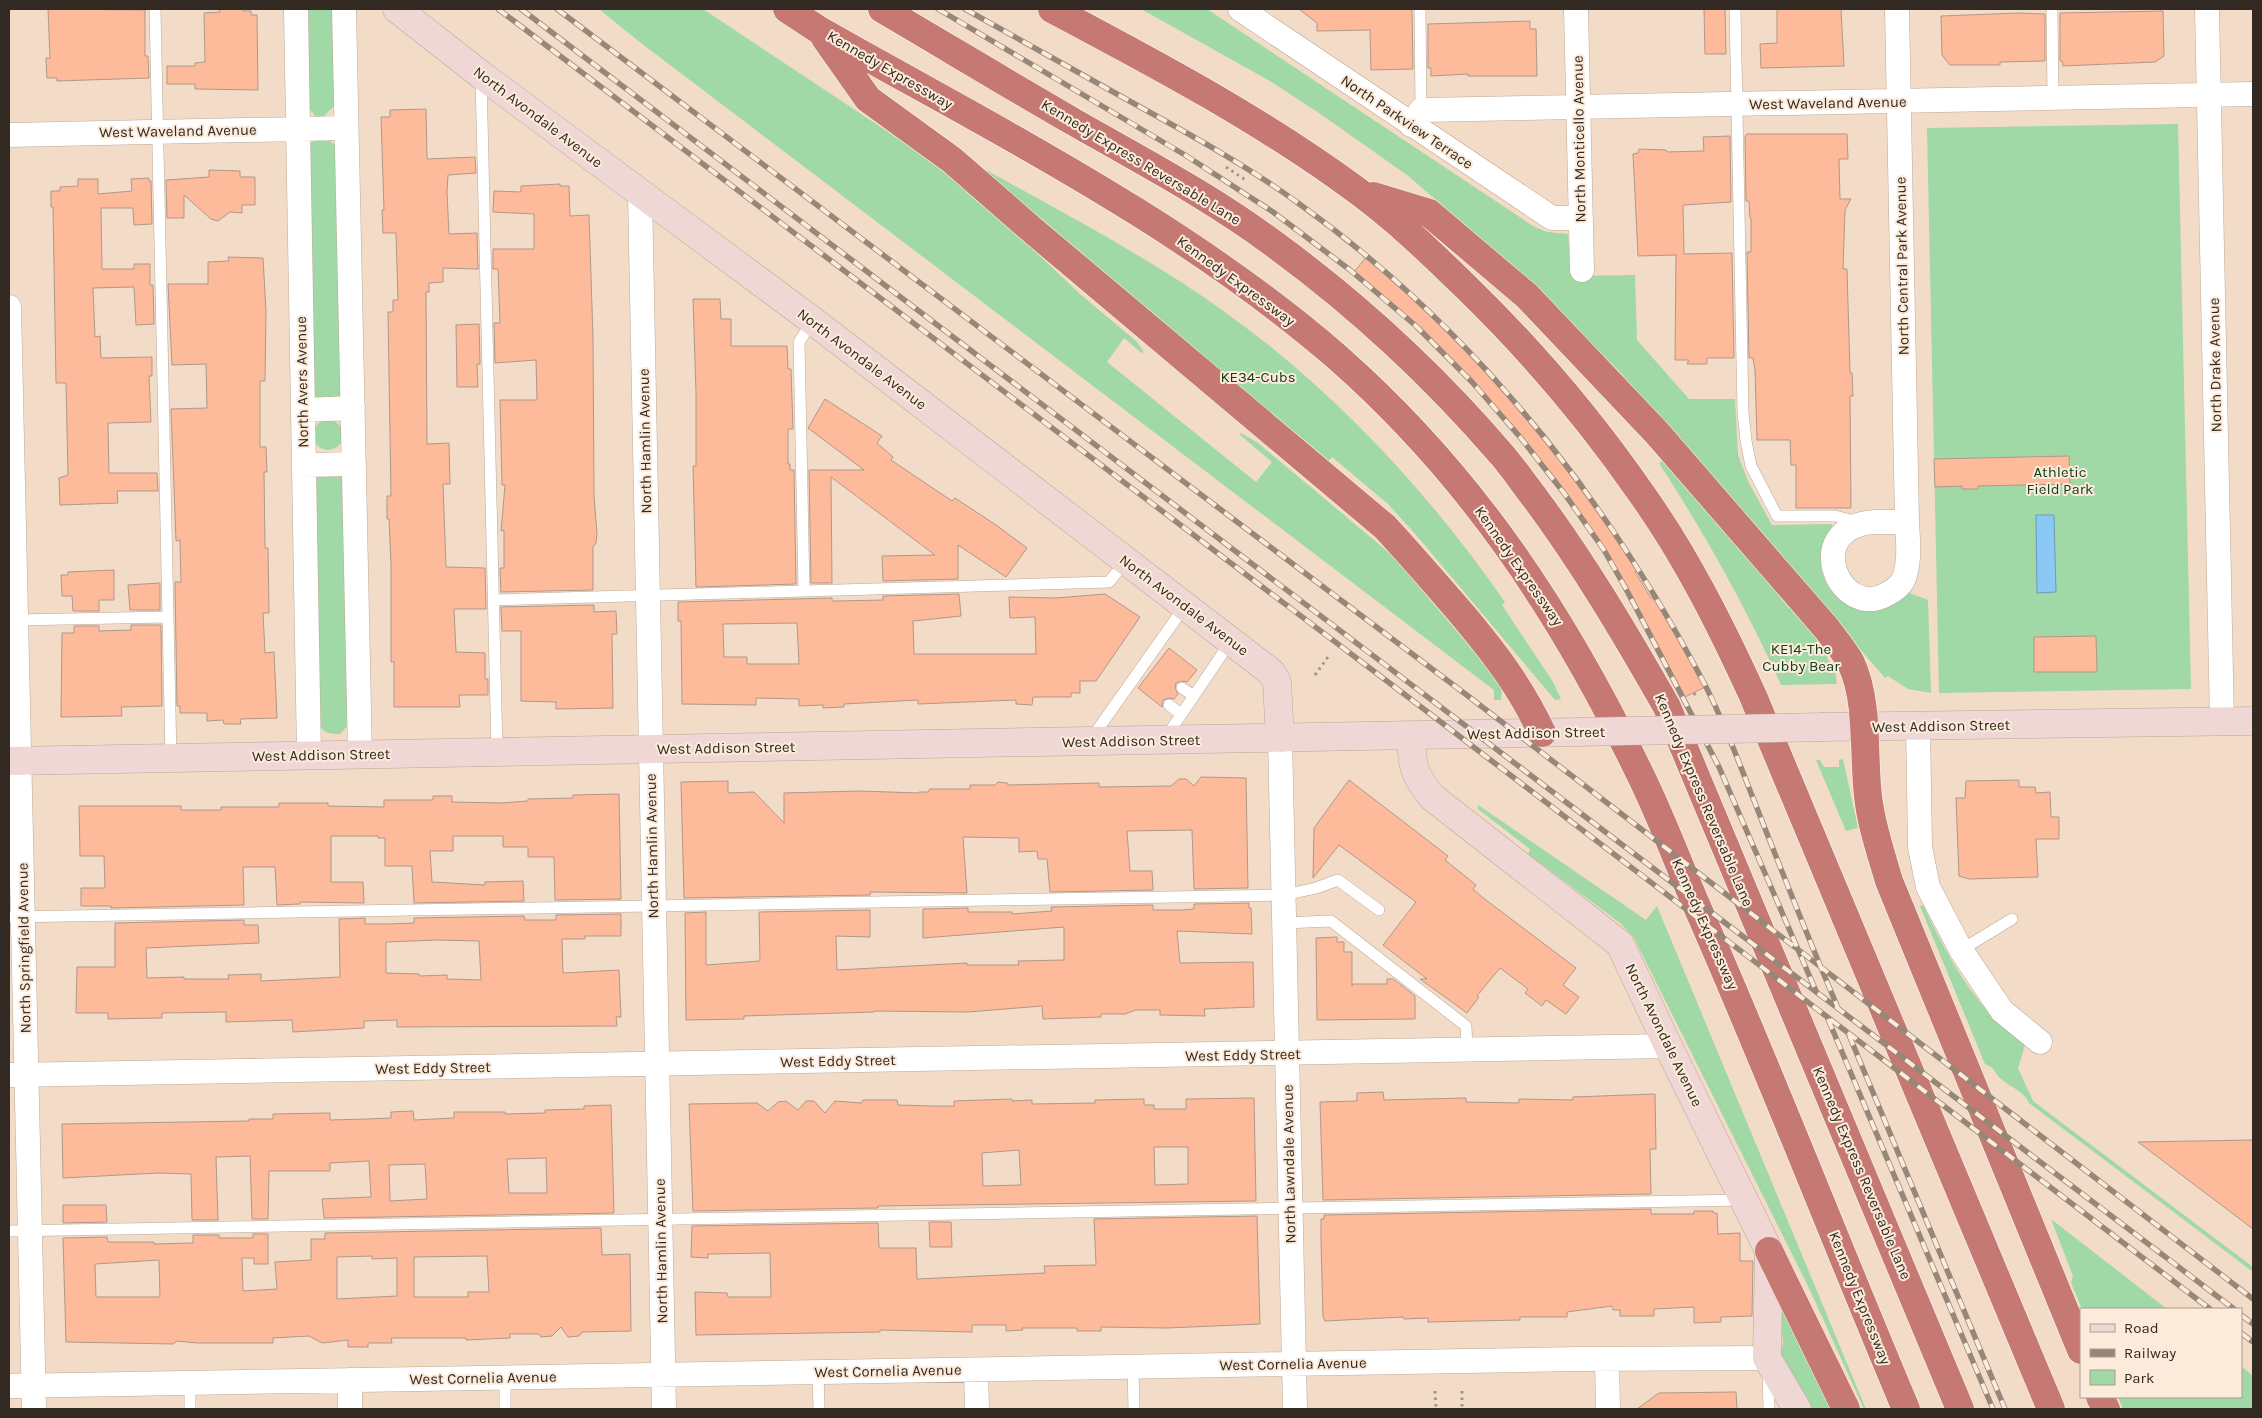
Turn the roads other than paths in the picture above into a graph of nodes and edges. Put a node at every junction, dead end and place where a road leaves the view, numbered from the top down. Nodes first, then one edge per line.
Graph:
1 (155, 9) edge
2 (296, 9) edge
3 (344, 9) edge
4 (397, 9) edge
5 (787, 9) edge
6 (882, 9) edge
7 (1052, 9) edge
8 (1420, 9) edge
9 (1576, 9) edge
10 (1735, 9) edge
11 (1897, 9) edge
12 (2052, 9) edge
13 (2207, 9) edge
14 (1243, 10) edge
15 (820, 30) junction
16 (480, 74) junction
17 (2253, 94) edge
18 (2209, 95) junction
19 (2053, 98) junction
20 (1900, 101) junction
21 (1737, 104) junction
22 (1578, 108) junction
23 (1416, 118) junction
24 (346, 128) junction
25 (298, 129) junction
26 (157, 132) junction
27 (9, 135) edge
28 (1359, 192) junction
29 (640, 193) junction
30 (1581, 218) junction
31 (1582, 270) dead end
32 (9, 307) edge
33 (813, 321) junction
34 (353, 408) junction
35 (303, 410) junction
36 (354, 464) junction
37 (304, 465) junction
38 (1907, 522) junction
39 (1861, 523) junction
40 (1126, 561) junction
41 (804, 591) junction
42 (648, 595) junction
43 (494, 600) junction
44 (1185, 606) junction
45 (168, 618) junction
46 (16, 620) junction
47 (1231, 641) junction
48 (1195, 672) dead end
49 (1205, 680) junction
50 (1182, 688) dead end
51 (1194, 696) junction
52 (1169, 705) dead end
53 (1181, 714) junction
54 (2253, 721) edge
55 (2222, 722) junction
56 (1918, 726) junction
57 (1864, 727) junction
58 (1542, 733) junction
59 (1411, 736) junction
60 (1280, 738) junction
61 (1164, 740) junction
62 (1090, 741) junction
63 (650, 750) junction
64 (497, 752) junction
65 (360, 755) junction
66 (309, 756) junction
67 (171, 758) junction
68 (14, 761) edge
69 (1284, 895) junction
70 (654, 907) junction
71 (1379, 910) dead end
72 (16, 917) edge
73 (2012, 919) dead end
74 (1284, 923) junction
75 (1961, 950) junction
76 (2040, 1042) dead end
77 (1668, 1046) junction
78 (1467, 1050) junction
79 (1287, 1054) junction
80 (657, 1064) junction
81 (18, 1075) edge
82 (1745, 1200) junction
83 (1290, 1208) junction
84 (660, 1219) junction
85 (20, 1230) edge
86 (1769, 1251) junction
87 (2080, 1348) edge
88 (1767, 1358) junction
89 (1607, 1359) junction
90 (1294, 1364) junction
91 (1133, 1367) junction
92 (976, 1370) junction
93 (818, 1372) junction
94 (663, 1375) junction
95 (505, 1378) junction
96 (350, 1380) junction
97 (190, 1383) junction
98 (9, 1386) edge
99 (34, 1386) junction
100 (34, 1409) edge
101 (190, 1409) edge
102 (350, 1409) edge
103 (506, 1409) edge
104 (664, 1409) edge
105 (819, 1409) edge
106 (977, 1409) edge
107 (1134, 1409) edge
108 (1295, 1409) edge
109 (1608, 1409) edge
110 (1769, 1409) edge
111 (1797, 1409) edge
112 (1846, 1409) edge
113 (1906, 1409) edge
114 (1960, 1409) edge
115 (2051, 1409) edge

1 - 26 lane
2 - 25 street, North Avers Avenue
3 - 24 street
4 - 16 street, North Avondale Avenue
5 - 15 highway, Kennedy Expressway
6 - 114 highway, Kennedy Express Reversable Lane
7 - 28 highway
8 - 23 lane
9 - 22 street, North Monticello Avenue
10 - 21 lane
11 - 20 street, North Central Park Avenue
12 - 19 lane
13 - 18 street, North Drake Avenue
14 - 23 street, North Parkview Terrace
15 - 58 highway
15 - 113 highway, Kennedy Expressway
16 - 29 street, North Avondale Avenue
16 - 43 lane
17 - 18 street, West Waveland Avenue
18 - 19 street, West Waveland Avenue
18 - 55 street, North Drake Avenue
19 - 20 street, West Waveland Avenue
20 - 21 street, West Waveland Avenue
20 - 38 street, North Central Park Avenue
21 - 22 street, West Waveland Avenue
21 - 39 lane
22 - 23 street, West Waveland Avenue
22 - 30 street, North Monticello Avenue
23 - 30 street, North Parkview Terrace
24 - 25 street, West Waveland Avenue
24 - 34 street
25 - 26 street, West Waveland Avenue
25 - 35 street, North Avers Avenue
26 - 27 street, West Waveland Avenue
26 - 45 lane
28 - 57 highway
28 - 115 highway
29 - 33 street, North Avondale Avenue
29 - 42 street, North Hamlin Avenue
30 - 31 street, North Monticello Avenue
32 - 46 street, North Springfield Avenue
33 - 40 street, North Avondale Avenue
33 - 41 lane
34 - 35 street
34 - 36 street
35 - 37 street, North Avers Avenue
36 - 37 street
36 - 65 street
37 - 66 street, North Avers Avenue
38 - 39 street
38 - 39 street, North Central Park Avenue
40 - 41 lane
40 - 44 street, North Avondale Avenue
41 - 42 lane
42 - 43 lane
42 - 63 street, North Hamlin Avenue
43 - 64 lane
44 - 47 street, North Avondale Avenue
44 - 62 lane
45 - 46 lane
45 - 67 lane
46 - 68 street, North Springfield Avenue
47 - 49 lane
47 - 60 street, North Avondale Avenue
48 - 49 lane
49 - 51 lane
50 - 51 lane
51 - 53 lane
52 - 53 lane
53 - 61 lane
54 - 55 street, West Addison Street
55 - 56 street, West Addison Street
56 - 57 street, West Addison Street
56 - 75 street
57 - 58 street, West Addison Street, bridge
57 - 87 highway
58 - 59 street, West Addison Street
59 - 60 street, West Addison Street
59 - 77 street, North Avondale Avenue
60 - 61 street, West Addison Street
60 - 69 street, North Lawndale Avenue
61 - 62 street, West Addison Street
62 - 63 street, West Addison Street
63 - 64 street, West Addison Street
63 - 70 street, North Hamlin Avenue
64 - 65 street, West Addison Street
65 - 66 street, West Addison Street
66 - 67 street, West Addison Street
67 - 68 street, West Addison Street
68 - 72 street, North Springfield Avenue
69 - 70 lane
69 - 71 lane
69 - 74 street, North Lawndale Avenue
70 - 72 lane
70 - 80 street, North Hamlin Avenue
72 - 81 street, North Springfield Avenue
73 - 75 lane
74 - 78 lane
74 - 79 street, North Lawndale Avenue
75 - 76 street
77 - 78 street, West Eddy Street
77 - 82 street, North Avondale Avenue
78 - 79 street, West Eddy Street
79 - 80 street, West Eddy Street
79 - 83 street, North Lawndale Avenue
80 - 81 street, West Eddy Street
80 - 84 street, North Hamlin Avenue
81 - 85 street, North Springfield Avenue
82 - 83 lane
82 - 86 street, North Avondale Avenue
83 - 84 lane
83 - 90 street, North Lawndale Avenue
84 - 85 lane
84 - 94 street, North Hamlin Avenue
85 - 99 street, North Springfield Avenue
86 - 88 street, North Avondale Avenue
86 - 112 highway
88 - 89 street, West Cornelia Avenue
88 - 110 lane
88 - 111 street
89 - 90 street, West Cornelia Avenue
89 - 109 street
90 - 91 street, West Cornelia Avenue
90 - 108 street, North Lawndale Avenue
91 - 92 street, West Cornelia Avenue
91 - 107 lane
92 - 93 street, West Cornelia Avenue
92 - 106 street
93 - 94 street, West Cornelia Avenue
93 - 105 lane
94 - 95 street, West Cornelia Avenue
94 - 104 street, North Hamlin Avenue
95 - 96 street, West Cornelia Avenue
95 - 103 lane
96 - 97 street, West Cornelia Avenue
96 - 102 street
97 - 99 street, West Cornelia Avenue
97 - 101 lane
98 - 99 street, West Cornelia Avenue
99 - 100 street, North Springfield Avenue

